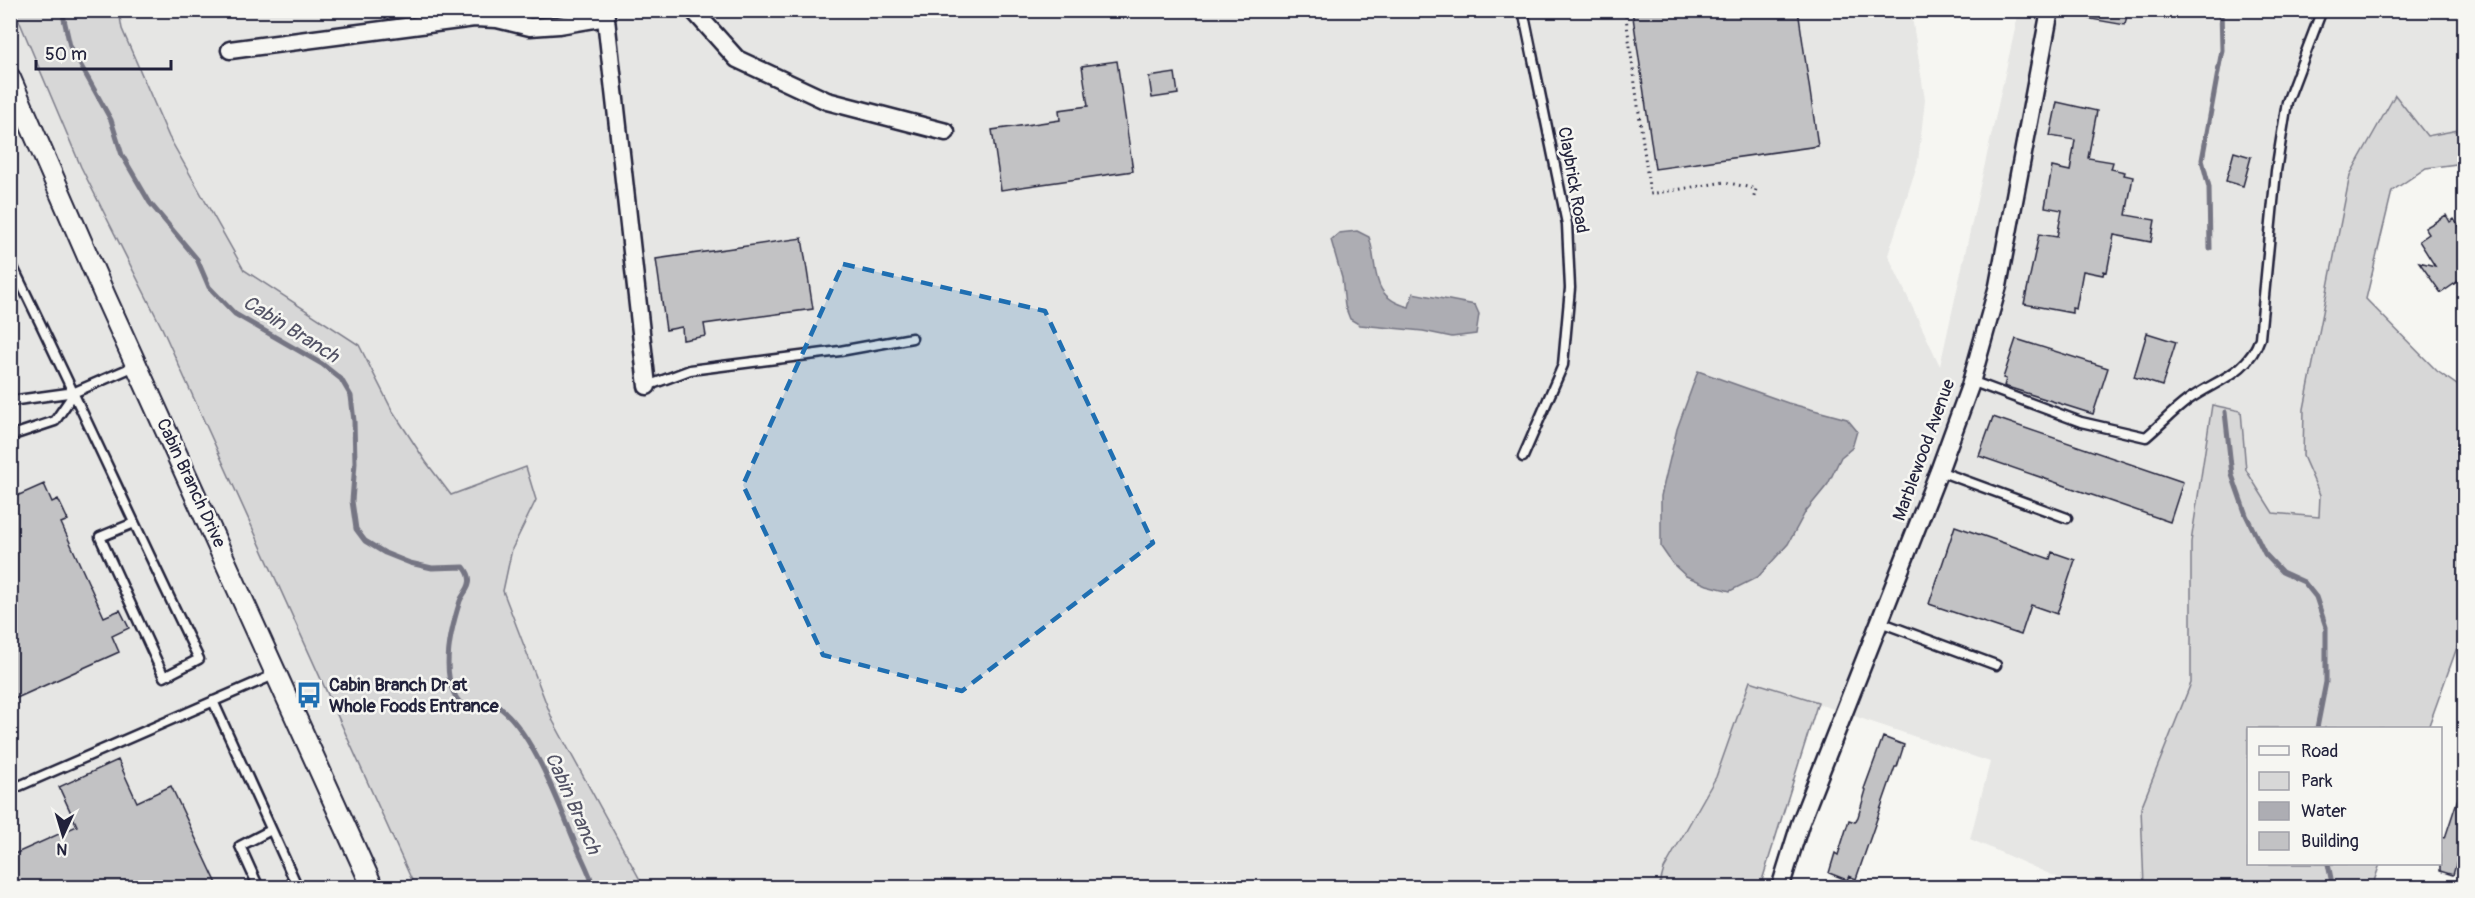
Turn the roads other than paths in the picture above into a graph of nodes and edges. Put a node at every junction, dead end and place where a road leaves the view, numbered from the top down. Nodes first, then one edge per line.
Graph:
1 (693, 10) edge
2 (1523, 10) edge
3 (2050, 10) edge
4 (2322, 10) edge
5 (606, 14) edge
6 (230, 50) dead end
7 (10, 78) edge
8 (946, 132) dead end
9 (10, 261) edge
10 (912, 338) dead end
11 (137, 365) junction
12 (1971, 381) junction
13 (646, 386) joint
14 (75, 392) junction
15 (10, 400) edge
16 (10, 436) edge
17 (1523, 457) dead end
18 (1939, 471) junction
19 (2067, 518) dead end
20 (134, 523) junction
21 (1880, 622) junction
22 (1996, 665) dead end
23 (276, 674) junction
24 (213, 701) junction
25 (10, 790) edge
26 (271, 830) junction
27 (259, 888) edge
28 (298, 888) edge
29 (373, 888) edge
30 (1780, 888) edge

1 - 8 street
2 - 17 lane, Claybrick Road
3 - 12 street, Marblewood Avenue
4 - 12 lane
5 - 6 street
5 - 13 street
7 - 11 street, Cabin Branch Drive
9 - 14 lane
10 - 13 lane
11 - 14 lane
11 - 23 street, Cabin Branch Drive
12 - 18 street, Marblewood Avenue
14 - 15 lane
14 - 16 lane
14 - 20 lane
18 - 19 lane
18 - 21 street, Marblewood Avenue
20 - 20 lane
21 - 22 lane
21 - 30 street, Marblewood Avenue
23 - 24 lane
23 - 29 street, Cabin Branch Drive
24 - 25 lane
24 - 26 lane
26 - 27 lane
26 - 28 lane

